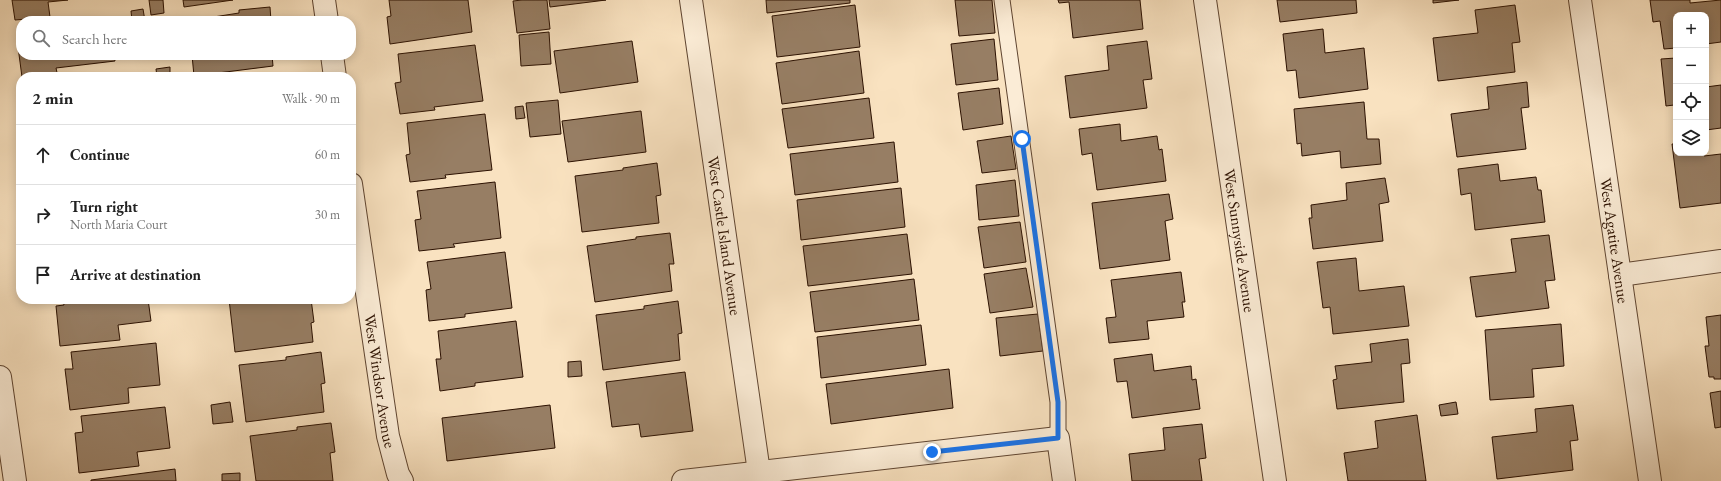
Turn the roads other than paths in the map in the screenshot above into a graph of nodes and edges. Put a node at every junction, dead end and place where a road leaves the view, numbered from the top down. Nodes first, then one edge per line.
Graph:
1 (324, 0) edge
2 (691, 0) edge
3 (1002, 0) edge
4 (1205, 0) edge
5 (1580, 0) edge
6 (326, 16) edge
7 (333, 60) edge
8 (334, 72) edge
9 (356, 218) edge
10 (1721, 261) edge
11 (1620, 275) junction
12 (0, 377) edge
13 (1058, 438) junction
14 (759, 472) junction
15 (15, 481) edge
16 (402, 481) edge
17 (683, 481) edge
18 (1064, 481) edge
19 (1275, 481) edge
20 (1650, 481) edge

1 - 6 street
2 - 14 street, West Castle Island Avenue
3 - 13 lane
4 - 19 street, West Sunnyside Avenue
5 - 11 street, West Agatite Avenue
7 - 8 street
9 - 16 street, West Windsor Avenue
10 - 11 street
11 - 20 street, West Agatite Avenue
12 - 15 street
13 - 14 street
13 - 18 street
14 - 17 street

